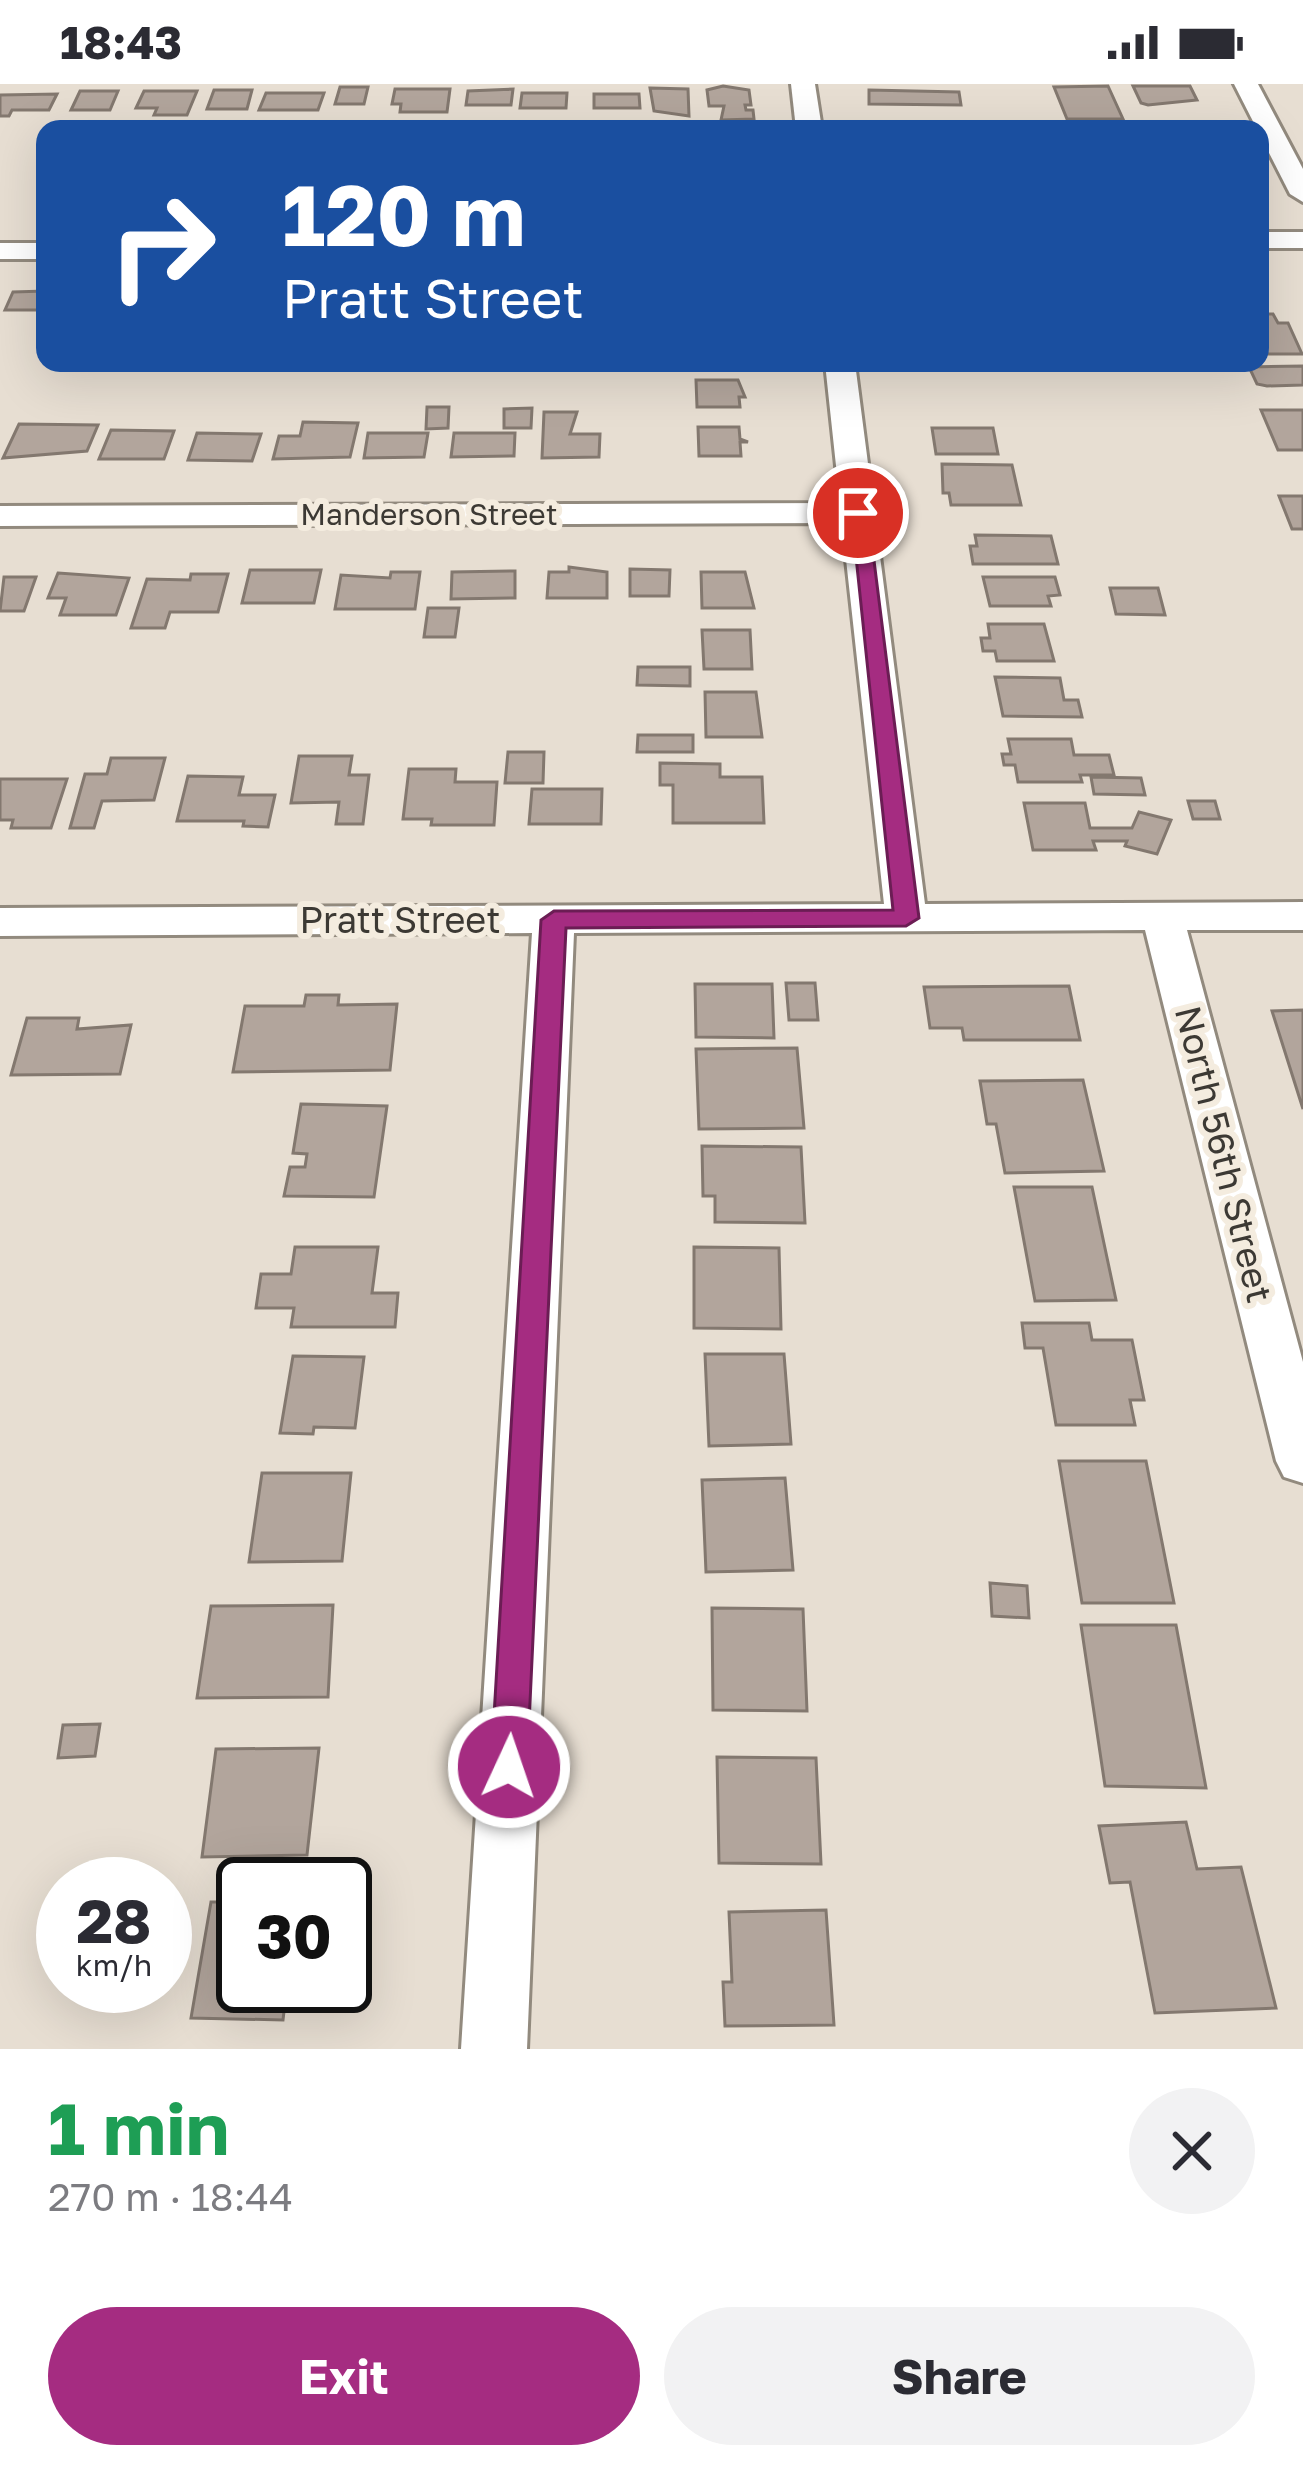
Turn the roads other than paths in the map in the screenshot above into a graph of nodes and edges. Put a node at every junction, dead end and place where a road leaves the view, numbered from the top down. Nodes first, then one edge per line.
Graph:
1 (803, 84) edge
2 (1246, 84) edge
3 (808, 120) edge
4 (1265, 120) edge
5 (1269, 128) edge
6 (1303, 194) edge
7 (1269, 240) edge
8 (1303, 240) edge
9 (0, 251) edge
10 (36, 251) edge
11 (841, 372) edge
12 (858, 513) junction
13 (0, 516) edge
14 (1303, 916) edge
15 (1163, 917) junction
16 (906, 918) junction
17 (554, 920) junction
18 (0, 922) edge
19 (1303, 1461) edge
20 (494, 2049) edge

1 - 3 street
2 - 4 street
5 - 6 street
7 - 8 street
9 - 10 street
11 - 12 street
12 - 13 street, Manderson Street
12 - 16 street
14 - 15 street, Pratt Street
15 - 16 street, Pratt Street
15 - 19 street, North 56th Street
16 - 17 street, Pratt Street
17 - 18 street, Pratt Street
17 - 20 street

